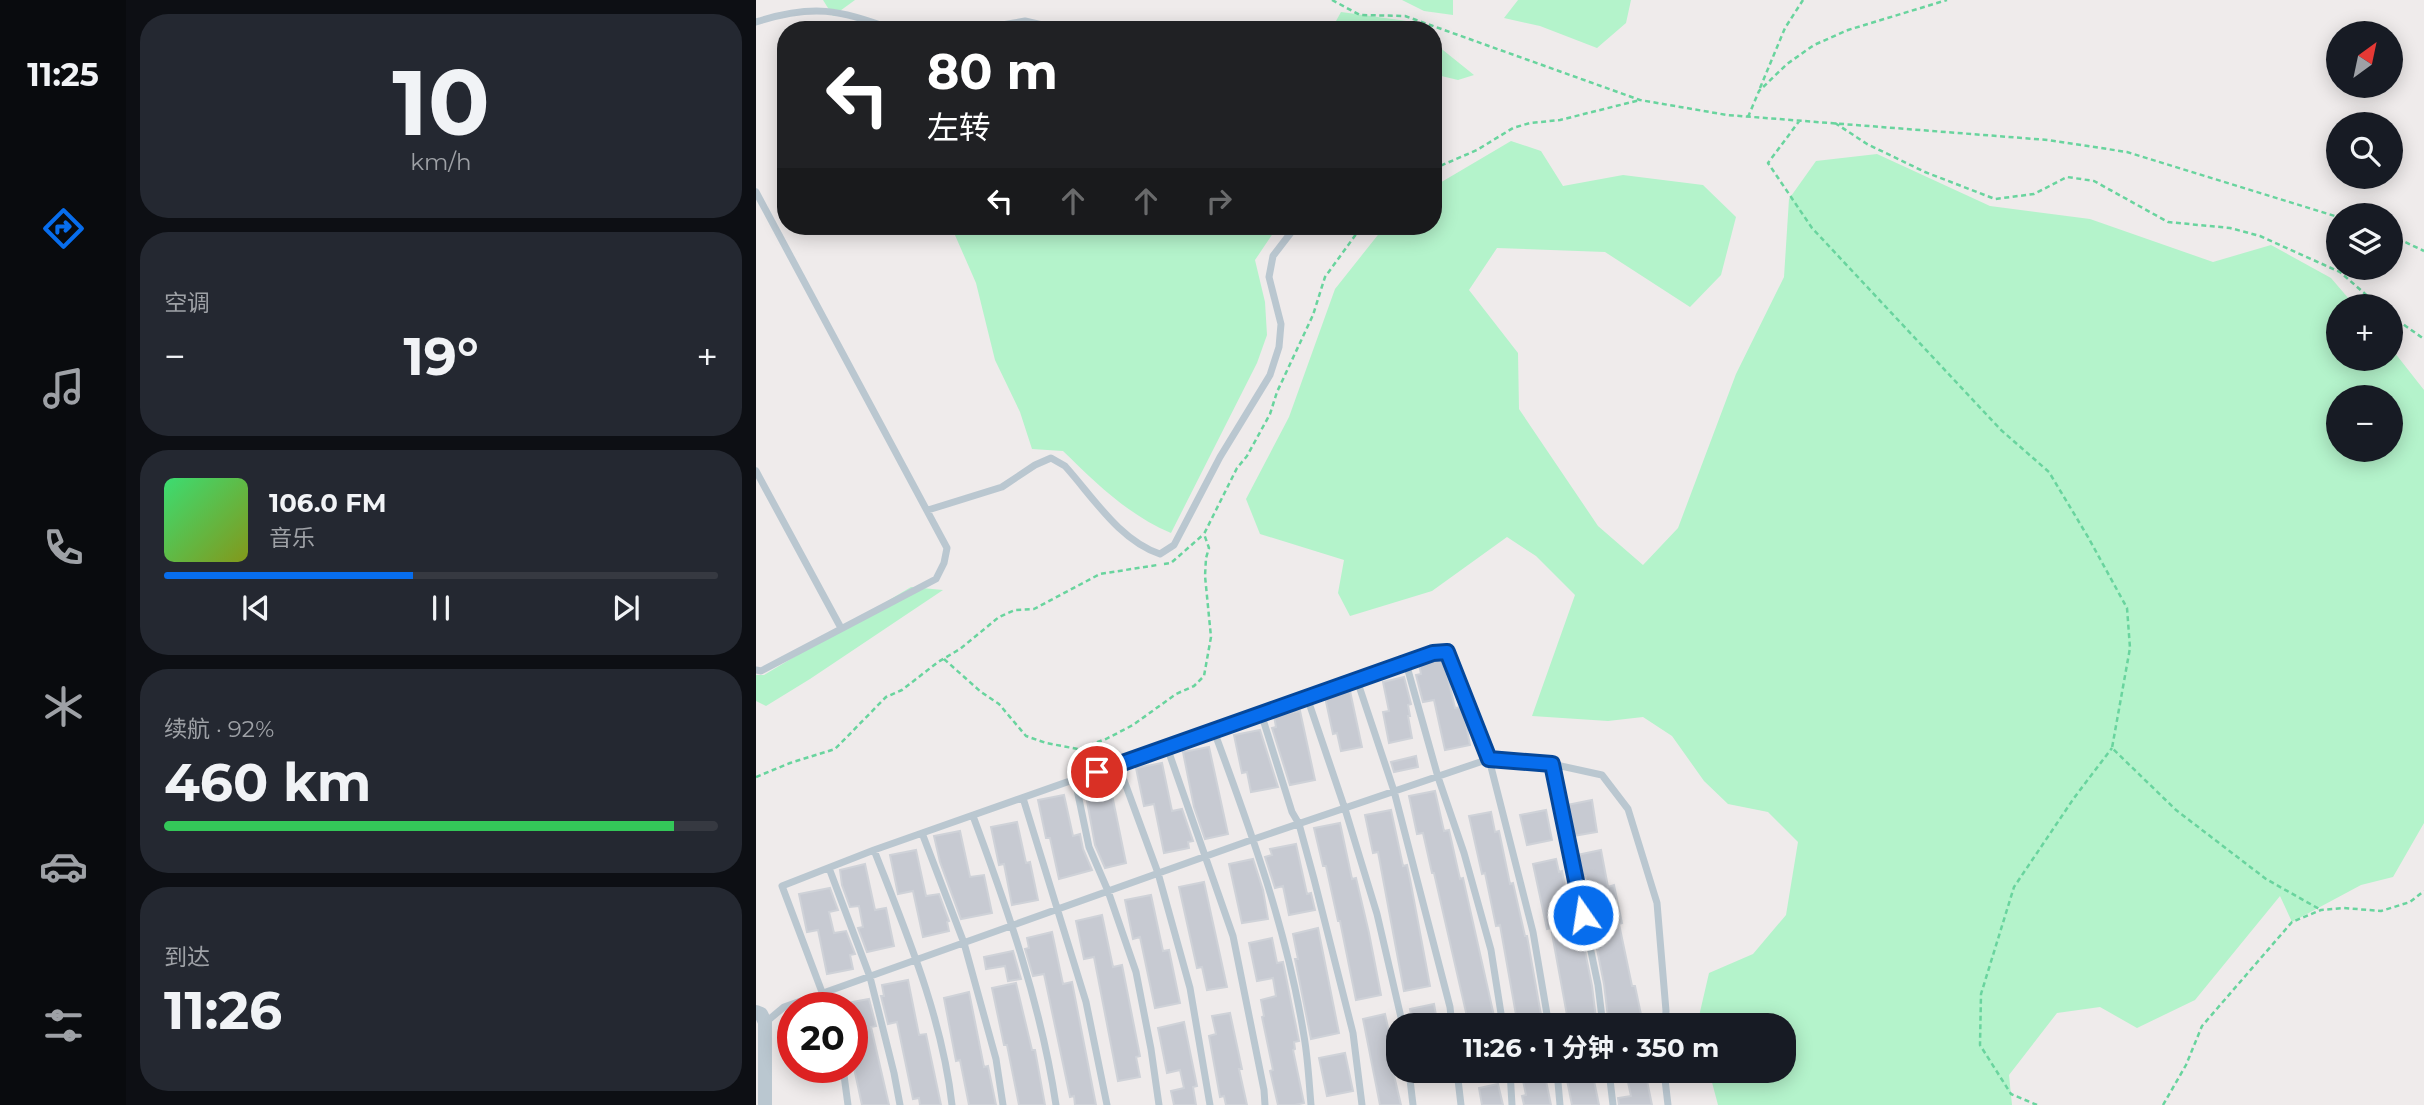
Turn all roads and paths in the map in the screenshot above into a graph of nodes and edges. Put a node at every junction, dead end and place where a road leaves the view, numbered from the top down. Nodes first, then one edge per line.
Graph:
1 (1332, 0) edge
2 (1803, 0) edge
3 (1947, 0) edge
4 (868, 21) edge
5 (1419, 21) edge
6 (756, 22) edge
7 (1442, 29) edge
8 (1759, 91) junction
9 (1640, 100) junction
10 (1748, 117) junction
11 (1800, 120) junction
12 (1834, 122) junction
13 (1442, 165) edge
14 (756, 192) edge
15 (2326, 213) edge
16 (777, 231) edge
17 (779, 235) edge
18 (1289, 235) edge
19 (1355, 235) edge
20 (2403, 241) edge
21 (2424, 251) edge
22 (2365, 294) edge
23 (2403, 325) edge
24 (2424, 340) edge
25 (756, 471) edge
26 (928, 510) junction
27 (1204, 534) junction
28 (841, 628) junction
29 (944, 659) junction
30 (1406, 663) junction
31 (756, 670) edge
32 (1357, 680) junction
33 (1307, 697) junction
34 (1261, 713) junction
35 (1214, 731) junction
36 (1167, 747) junction
37 (2112, 748) junction
38 (1489, 759) junction
39 (1118, 764) junction
40 (1552, 764) junction
41 (1438, 776) junction
42 (756, 777) edge
43 (1075, 780) junction
44 (1394, 792) junction
45 (1023, 798) junction
46 (1345, 808) junction
47 (973, 816) junction
48 (1299, 824) junction
49 (922, 833) junction
50 (1254, 839) junction
51 (874, 850) junction
52 (1204, 857) junction
53 (829, 867) junction
54 (1158, 873) junction
55 (1108, 891) junction
56 (2424, 891) edge
57 (1058, 909) junction
58 (2321, 910) junction
59 (1013, 925) junction
60 (964, 943) junction
61 (917, 960) junction
62 (870, 976) junction
63 (824, 992) edge
64 (827, 992) edge
65 (777, 1010) edge
66 (1400, 1013) edge
67 (1451, 1013) edge
68 (1501, 1013) edge
69 (1547, 1013) edge
70 (1601, 1013) edge
71 (1666, 1013) edge
72 (760, 1017) edge
73 (845, 1083) edge
74 (1410, 1083) edge
75 (1458, 1083) edge
76 (1511, 1083) edge
77 (1558, 1083) edge
78 (1611, 1083) edge
79 (1665, 1083) edge
80 (765, 1105) edge
81 (848, 1105) edge
82 (900, 1105) edge
83 (951, 1105) edge
84 (1003, 1105) edge
85 (1056, 1105) edge
86 (1107, 1105) edge
87 (1159, 1105) edge
88 (1210, 1105) edge
89 (1265, 1105) edge
90 (1311, 1105) edge
91 (1362, 1105) edge
92 (1413, 1105) edge
93 (1461, 1105) edge
94 (1512, 1105) edge
95 (1560, 1105) edge
96 (1614, 1105) edge
97 (1668, 1105) edge
98 (2037, 1105) edge
99 (2163, 1105) edge

1 - 5 path
2 - 8 path
3 - 8 path
4 - 6 lane
7 - 9 path
8 - 10 path
9 - 10 path
9 - 13 path
10 - 11 path
11 - 12 path
11 - 37 path
12 - 15 path
12 - 22 path
14 - 16 lane
17 - 26 lane
18 - 26 lane
19 - 27 path
20 - 21 path
23 - 24 path
25 - 28 lane
26 - 28 lane
27 - 29 path
27 - 29 path
28 - 31 lane
29 - 42 path
30 - 32 lane
30 - 38 lane
30 - 41 lane
32 - 33 lane
32 - 44 lane
33 - 34 lane
33 - 46 lane
34 - 35 lane
34 - 48 lane
35 - 36 lane
35 - 50 lane
36 - 39 lane
36 - 52 lane
37 - 58 path
37 - 98 path
38 - 40 lane
38 - 41 lane
38 - 69 lane
39 - 43 lane
39 - 54 lane
40 - 70 lane
40 - 71 lane
41 - 44 lane
41 - 68 lane
43 - 45 lane
43 - 55 lane
44 - 46 lane
44 - 67 lane
45 - 47 lane
45 - 57 lane
46 - 48 lane
46 - 66 lane
47 - 49 lane
47 - 59 lane
48 - 50 lane
48 - 91 lane
49 - 51 lane
49 - 60 lane
50 - 52 lane
50 - 90 lane
51 - 53 lane
51 - 61 lane
52 - 54 lane
52 - 89 lane
53 - 62 lane
53 - 63 lane
54 - 55 lane
54 - 88 lane
55 - 57 lane
55 - 87 lane
56 - 58 path
57 - 59 lane
57 - 86 lane
58 - 99 path
59 - 60 lane
59 - 85 lane
60 - 61 lane
60 - 84 lane
61 - 62 lane
61 - 83 lane
62 - 64 lane
62 - 82 lane
65 - 72 lane
72 - 80 street
73 - 81 lane
74 - 92 lane
75 - 93 lane
76 - 94 lane
77 - 95 lane
78 - 96 lane
79 - 97 lane

